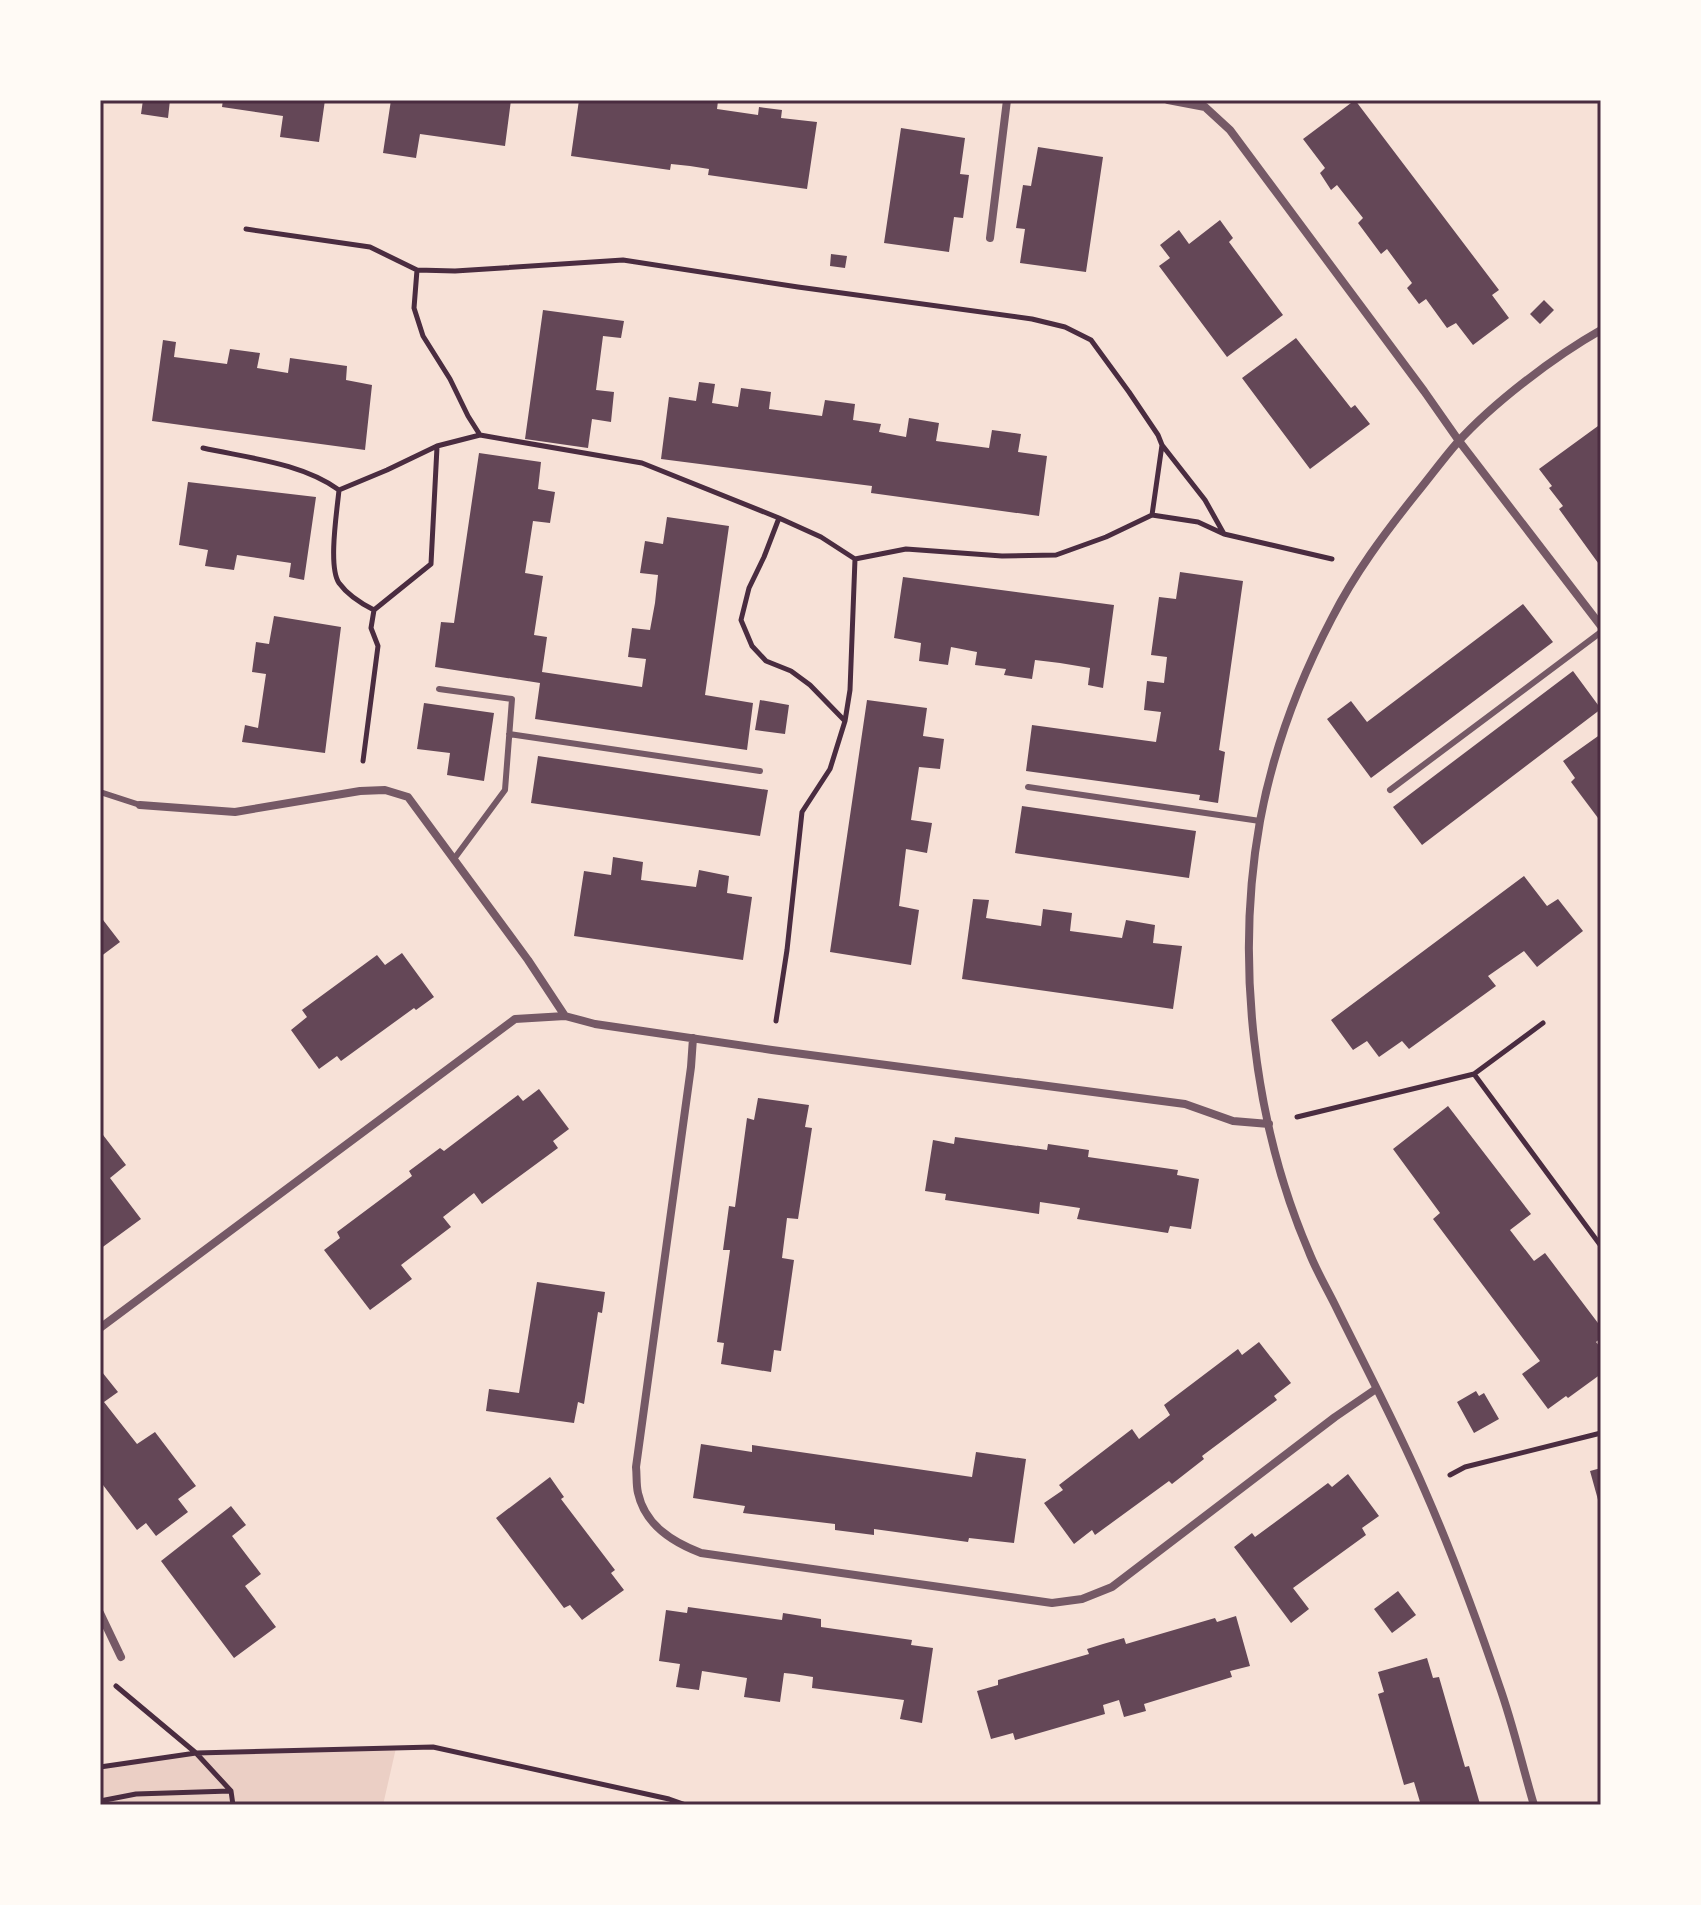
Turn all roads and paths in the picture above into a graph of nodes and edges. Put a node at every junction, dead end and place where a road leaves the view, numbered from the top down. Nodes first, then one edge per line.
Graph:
1 (1007, 100) edge
2 (1168, 100) edge
3 (246, 229) dead end
4 (990, 238) dead end
5 (417, 270) junction
6 (1601, 330) edge
7 (480, 435) junction
8 (1459, 441) junction
9 (1162, 445) junction
10 (437, 446) junction
11 (203, 448) dead end
12 (339, 490) junction
13 (1152, 515) junction
14 (779, 518) junction
15 (1224, 534) junction
16 (855, 559) junction
17 (1361, 566) junction
18 (374, 610) junction
19 (1601, 629) edge
20 (439, 689) dead end
21 (845, 721) junction
22 (509, 734) junction
23 (760, 771) dead end
24 (1028, 787) dead end
25 (1390, 790) dead end
26 (360, 791) junction
27 (100, 792) edge
28 (140, 805) joint
29 (1260, 821) junction
30 (454, 859) junction
31 (565, 1016) junction
32 (1543, 1023) dead end
33 (693, 1038) junction
34 (772, 1050) junction
35 (1474, 1074) junction
36 (1269, 1124) junction
37 (1601, 1246) edge
38 (100, 1328) edge
39 (1376, 1389) junction
40 (1601, 1433) edge
41 (1424, 1488) junction
42 (100, 1613) edge
43 (121, 1657) joint
44 (196, 1753) junction
45 (100, 1767) edge
46 (231, 1791) junction
47 (100, 1801) edge
48 (233, 1805) edge
49 (686, 1805) edge
50 (1534, 1805) edge

1 - 4 street
2 - 8 street
3 - 5 path
5 - 7 path
5 - 9 path
6 - 8 street
7 - 10 path
7 - 14 path
8 - 17 street
8 - 19 street
9 - 13 path
9 - 15 path
10 - 12 path
10 - 18 path
11 - 12 path
12 - 18 path
13 - 15 path
13 - 16 path
14 - 16 path
14 - 21 path
15 - 17 path
16 - 21 path
17 - 29 street
18 - 26 path
19 - 25 lane
20 - 22 lane
21 - 34 path
22 - 23 lane
22 - 30 lane
24 - 29 lane
26 - 28 street
26 - 30 street
27 - 28 lane
29 - 36 street
30 - 31 street
31 - 33 street
31 - 38 street
32 - 35 path
33 - 34 street
33 - 39 street
34 - 36 street
35 - 36 path
35 - 37 path
36 - 39 street
39 - 41 street
40 - 41 path
41 - 50 street
42 - 43 street
43 - 44 path
44 - 45 path
44 - 46 path
44 - 49 path
46 - 47 path
46 - 48 path

